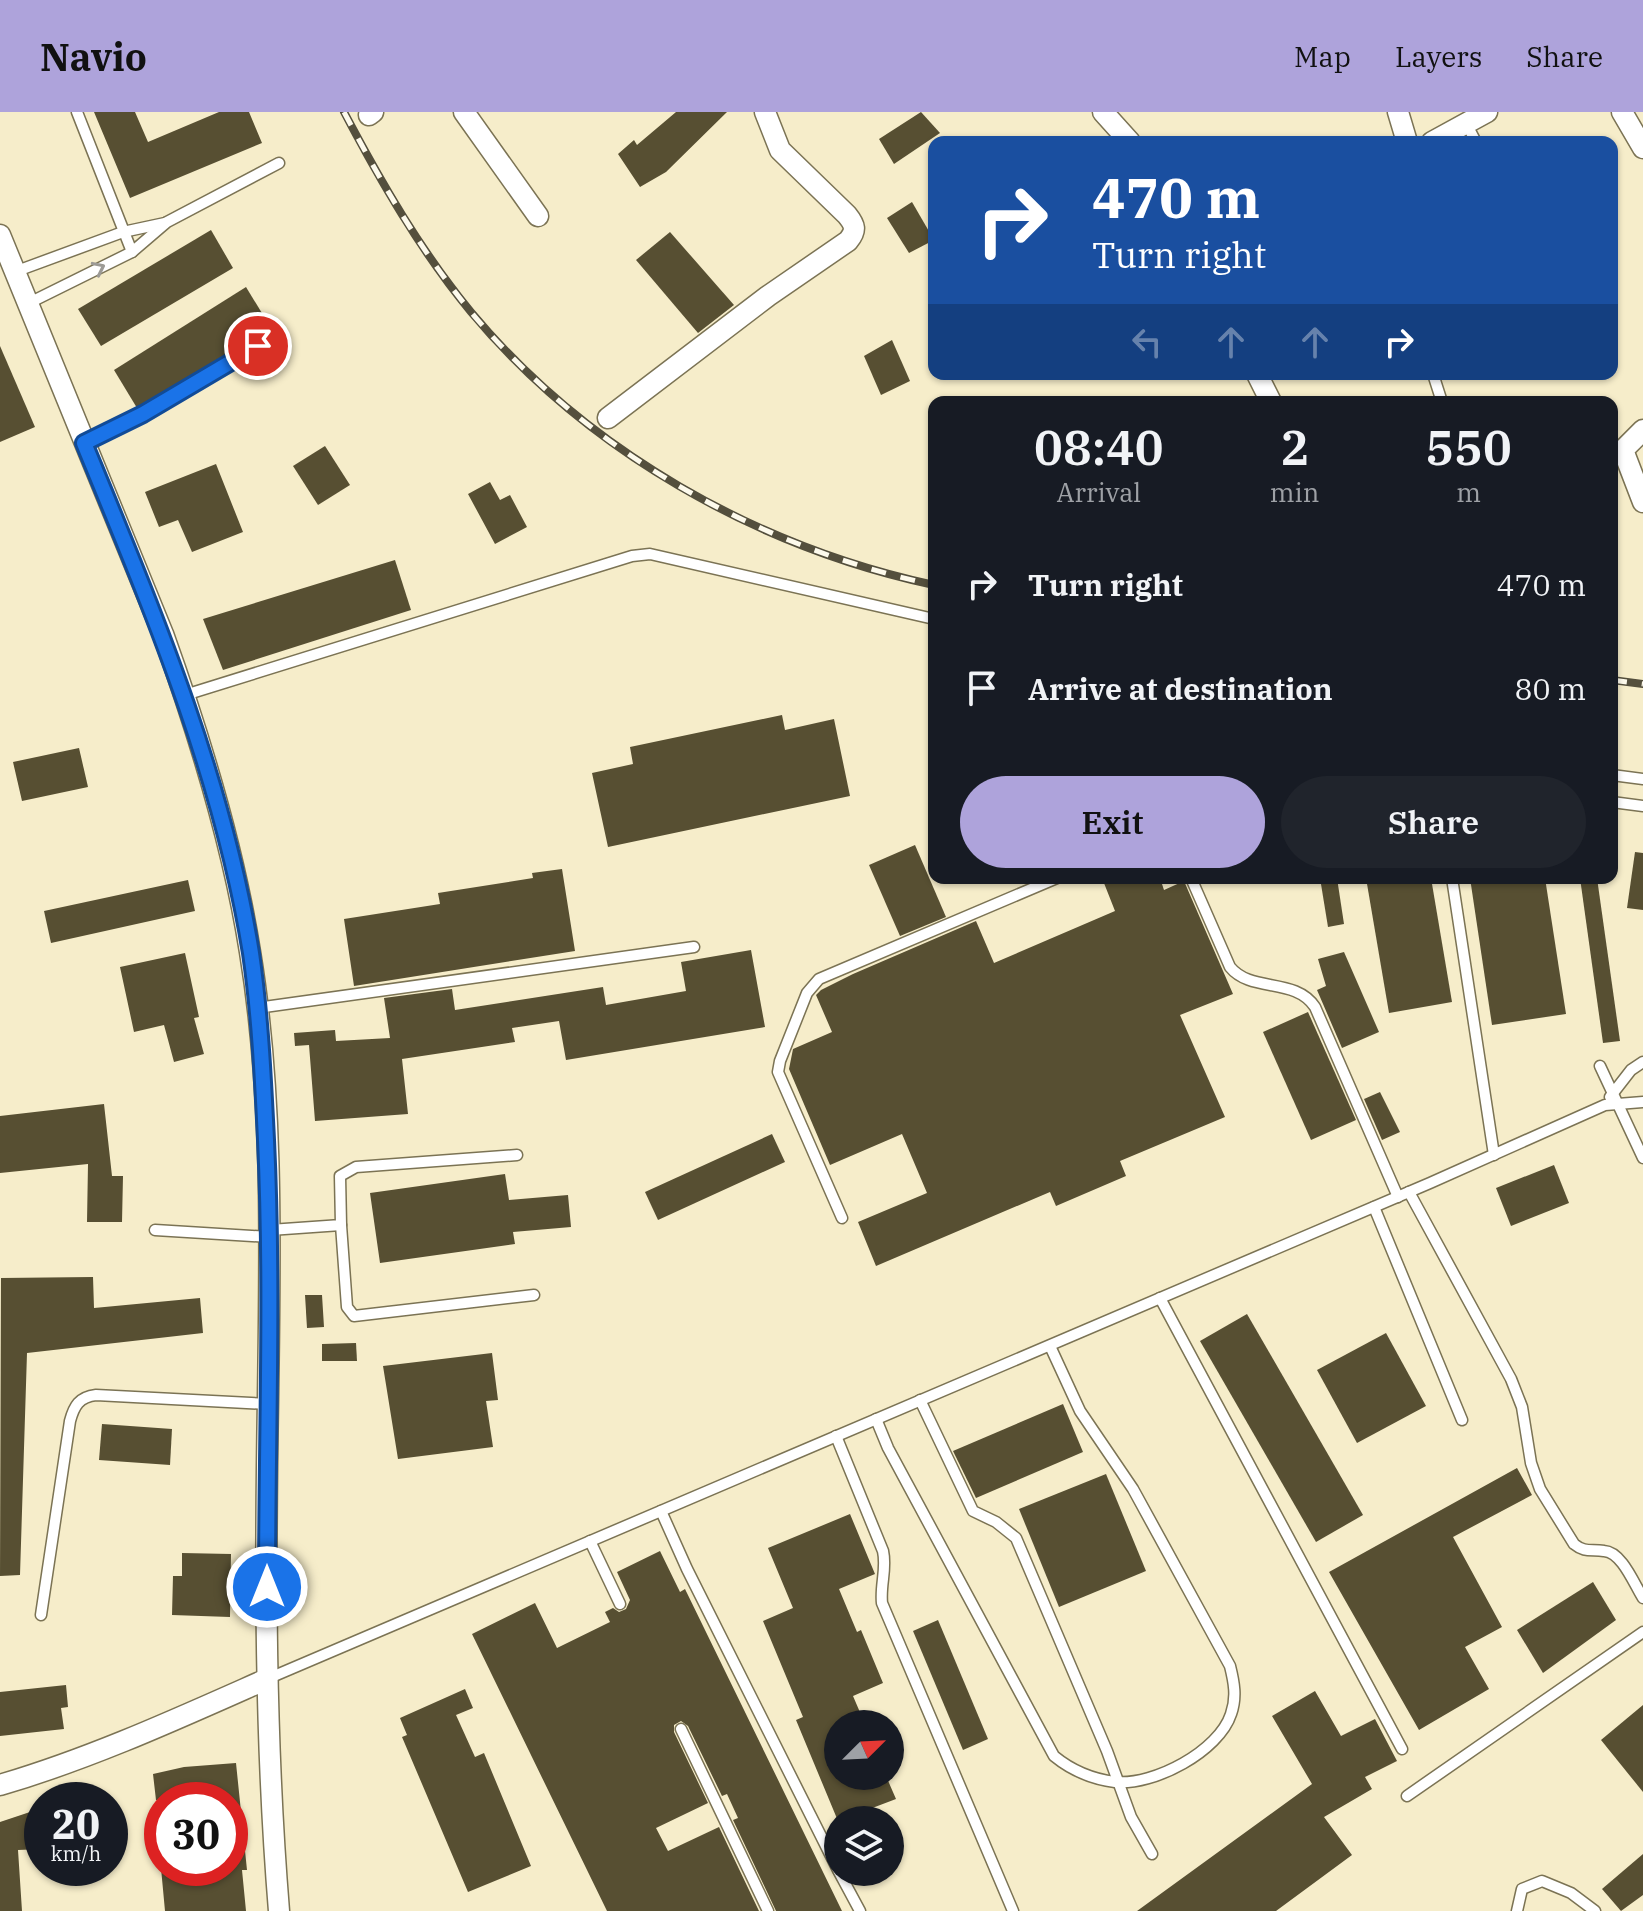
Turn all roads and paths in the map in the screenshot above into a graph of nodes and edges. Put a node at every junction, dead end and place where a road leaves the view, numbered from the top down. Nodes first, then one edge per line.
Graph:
1 (77, 112) edge
2 (464, 112) edge
3 (765, 112) edge
4 (1103, 112) edge
5 (1398, 112) edge
6 (1487, 112) edge
7 (1622, 112) edge
8 (1471, 133) edge
9 (1125, 136) edge
10 (1405, 136) edge
11 (1643, 148) edge
12 (279, 163) dead end
13 (538, 216) dead end
14 (167, 222) junction
15 (123, 232) junction
16 (0, 235) edge
17 (132, 252) junction
18 (17, 271) junction
19 (29, 303) junction
20 (258, 346) dead end
21 (608, 418) dead end
22 (1643, 430) edge
23 (84, 443) junction
24 (1643, 502) edge
25 (928, 618) edge
26 (185, 695) junction
27 (1618, 776) edge
28 (1643, 779) edge
29 (1618, 803) edge
30 (1643, 806) edge
31 (1043, 884) edge
32 (1194, 884) edge
33 (1453, 884) edge
34 (694, 947) dead end
35 (257, 1008) junction
36 (1643, 1062) edge
37 (1600, 1066) dead end
38 (1613, 1092) junction
39 (1643, 1102) edge
40 (1620, 1104) junction
41 (1605, 1105) junction
42 (517, 1155) dead end
43 (1494, 1155) junction
44 (1643, 1158) edge
45 (1409, 1192) junction
46 (1398, 1197) junction
47 (1374, 1207) junction
48 (842, 1218) dead end
49 (341, 1225) junction
50 (155, 1230) dead end
51 (270, 1234) junction
52 (534, 1295) dead end
53 (1160, 1298) junction
54 (1050, 1346) junction
55 (920, 1400) junction
56 (268, 1404) junction
57 (876, 1419) junction
58 (1462, 1420) dead end
59 (836, 1436) junction
60 (661, 1511) junction
61 (590, 1541) junction
62 (1643, 1598) edge
63 (620, 1604) dead end
64 (41, 1615) dead end
65 (1643, 1632) edge
66 (267, 1679) junction
67 (681, 1729) dead end
68 (1402, 1749) dead end
69 (1118, 1782) junction
70 (0, 1785) edge
71 (1407, 1796) dead end
72 (824, 1841) edge
73 (1152, 1854) dead end
74 (847, 1886) edge
75 (279, 1911) edge
76 (768, 1911) edge
77 (860, 1911) edge
78 (1013, 1911) edge
79 (1517, 1911) edge
80 (1595, 1911) edge

1 - 15 lane
2 - 13 street
3 - 21 street
4 - 9 street
5 - 10 street
6 - 8 street
7 - 11 street
12 - 14 lane
14 - 15 lane
14 - 17 lane
15 - 17 lane
15 - 18 lane
16 - 18 street
19 -> 17 lane
18 - 19 street
19 - 23 street
20 - 23 lane
22 - 24 street
23 - 26 street
25 - 26 lane
26 - 35 street
27 - 28 lane
29 - 30 lane
31 - 48 lane
32 - 46 lane
33 - 43 lane
34 - 35 lane
35 - 51 street
36 - 38 lane
37 - 38 lane
38 - 40 lane
38 - 41 lane
39 - 40 lane
40 - 41 lane
40 - 44 lane
41 - 43 lane
42 - 49 lane
43 - 45 lane
45 - 46 lane
45 - 62 lane
46 - 47 lane
47 - 53 lane
47 - 58 lane
49 - 51 lane
49 - 52 lane
50 - 51 lane
51 - 56 street
53 - 54 lane
53 - 68 lane
54 - 55 lane
54 - 69 lane
55 - 57 lane
55 - 69 lane
56 - 64 lane
56 - 66 street
57 - 59 lane
57 - 69 lane
59 - 60 lane
59 - 78 lane
60 - 61 lane
60 - 72 lane
61 - 63 lane
61 - 66 lane
65 - 71 lane
66 - 70 street
66 - 75 street
67 - 76 lane
69 - 73 lane
74 - 77 lane
79 - 80 lane

